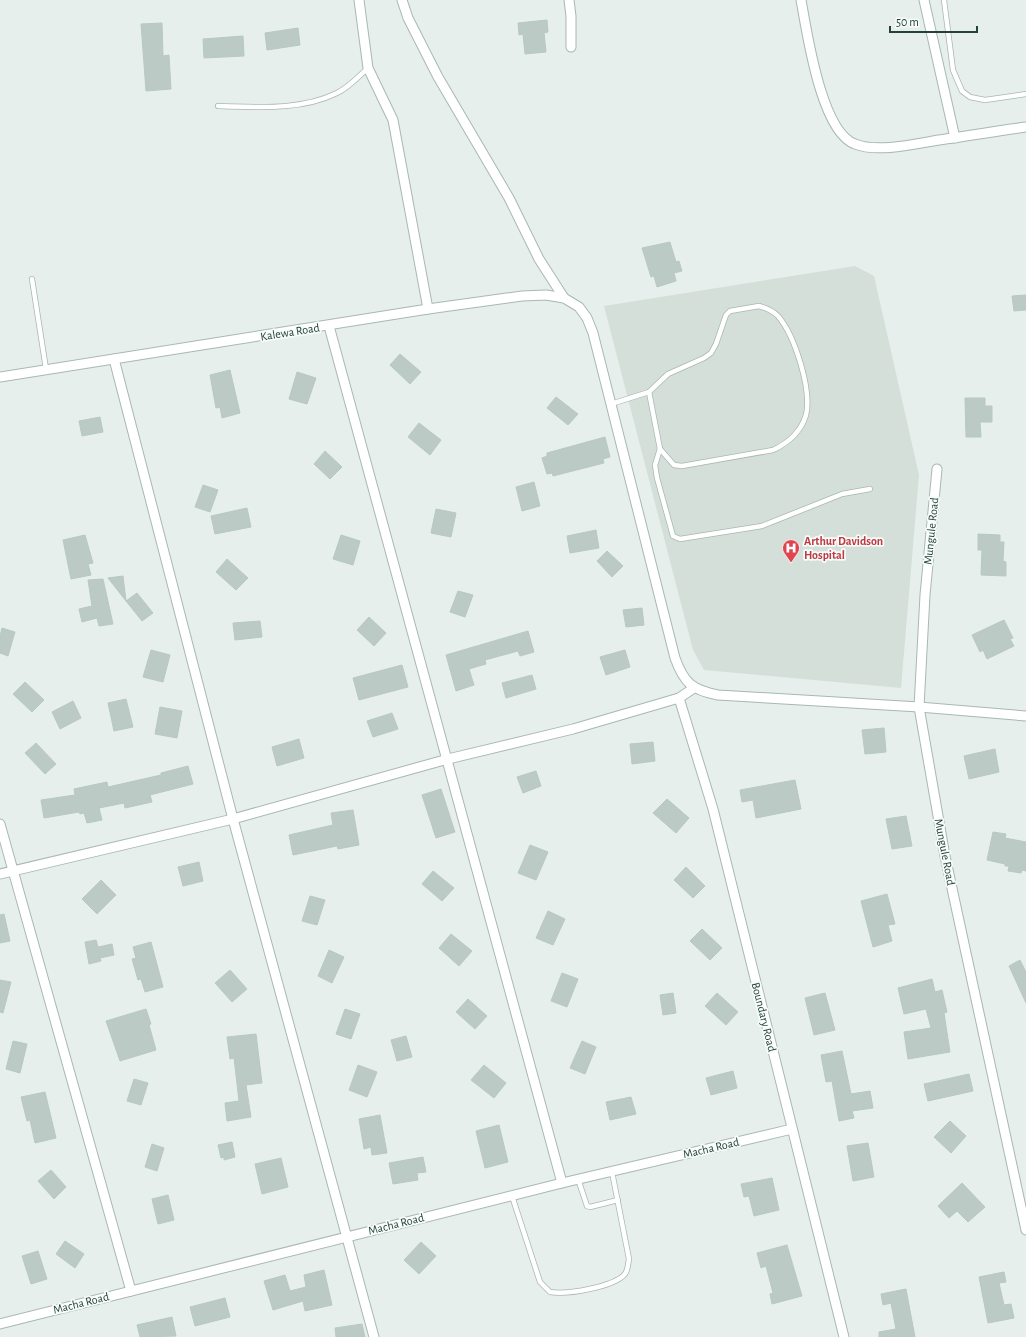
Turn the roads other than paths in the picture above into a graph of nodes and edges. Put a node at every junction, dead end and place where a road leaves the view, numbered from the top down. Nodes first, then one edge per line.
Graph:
1 (359, 0) edge
2 (402, 0) edge
3 (569, 0) edge
4 (801, 0) edge
5 (924, 0) edge
6 (944, 0) edge
7 (571, 47) dead end
8 (368, 68) junction
9 (1026, 94) edge
10 (218, 106) dead end
11 (1026, 127) edge
12 (955, 138) junction
13 (32, 279) dead end
14 (564, 298) junction
15 (428, 309) junction
16 (329, 326) junction
17 (114, 359) junction
18 (46, 369) junction
19 (0, 377) edge
20 (649, 392) junction
21 (612, 404) junction
22 (660, 448) junction
23 (937, 469) dead end
24 (870, 489) dead end
25 (694, 688) junction
26 (679, 698) junction
27 (919, 707) junction
28 (1026, 716) edge
29 (448, 759) junction
30 (233, 819) junction
31 (0, 824) edge
32 (12, 871) junction
33 (0, 874) edge
34 (792, 1129) junction
35 (612, 1172) junction
36 (578, 1179) junction
37 (562, 1183) junction
38 (512, 1196) junction
39 (618, 1200) junction
40 (1026, 1230) edge
41 (347, 1236) junction
42 (131, 1291) junction
43 (0, 1324) edge
44 (374, 1337) edge
45 (844, 1337) edge

1 - 8 street
2 - 14 street
3 - 7 street
4 - 12 street
5 - 12 street
6 - 9 lane
8 - 10 lane
8 - 15 street
11 - 12 street
13 - 18 lane
14 - 15 street, Kalewa Road
14 - 21 street, Kalewa Road
15 - 16 street, Kalewa Road
16 - 17 street, Kalewa Road
16 - 29 street
17 - 18 street, Kalewa Road
17 - 30 street
18 - 19 street, Kalewa Road
20 - 21 lane
20 - 22 lane
20 - 22 lane
21 - 25 street
22 - 24 lane
23 - 27 street, Mungule Road
25 - 26 street
25 - 27 street
26 - 29 street
26 - 34 street, Boundary Road
27 - 28 street
27 - 40 street, Mungule Road
29 - 30 street
29 - 37 street
30 - 32 street
30 - 41 street
31 - 32 street
32 - 33 street
32 - 42 street
34 - 35 street, Macha Road
34 - 45 street, Boundary Road
35 - 36 street, Macha Road
35 - 39 lane
36 - 37 street, Macha Road
36 - 39 lane
37 - 38 street, Macha Road
38 - 39 lane
38 - 41 street, Macha Road
41 - 42 street, Macha Road
41 - 44 street
42 - 43 street, Macha Road

